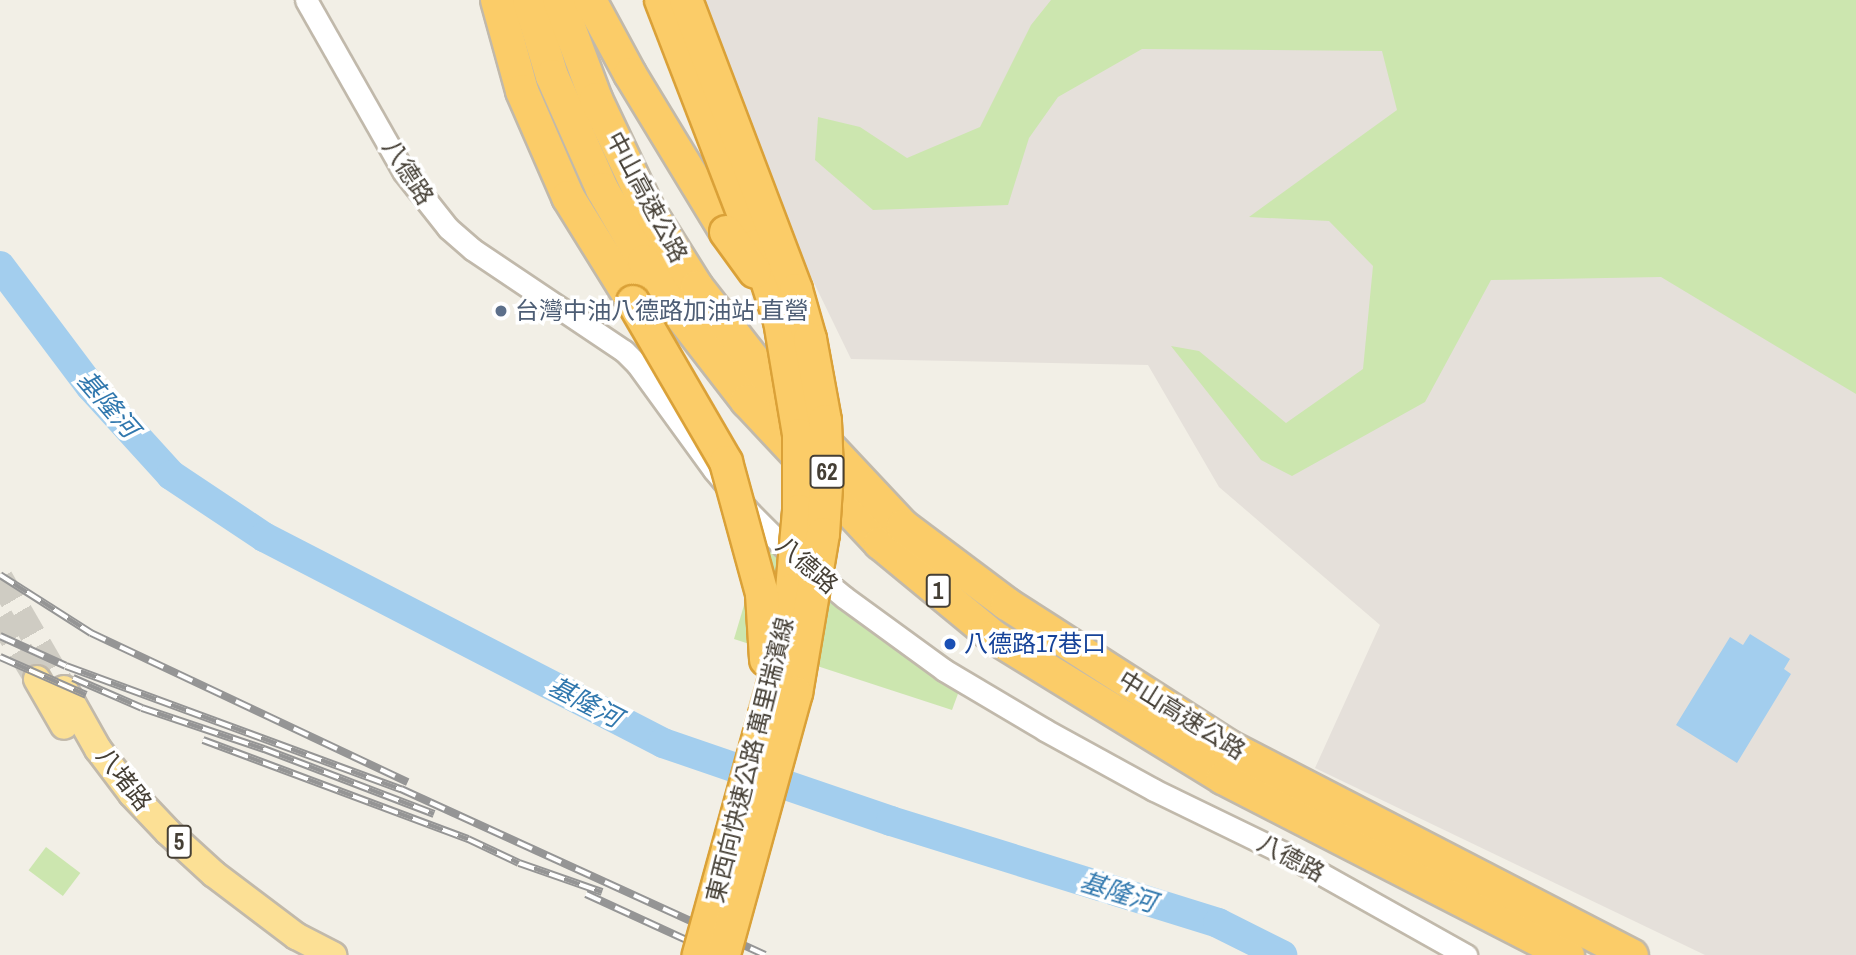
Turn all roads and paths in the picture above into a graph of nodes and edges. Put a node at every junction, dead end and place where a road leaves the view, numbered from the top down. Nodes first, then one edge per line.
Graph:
1 (306, 0) edge
2 (497, 0) edge
3 (529, 0) edge
4 (559, 0) edge
5 (590, 0) edge
6 (661, 0) edge
7 (686, 0) edge
8 (37, 679) tunnel mouth
9 (64, 689) tunnel mouth
10 (293, 955) edge
11 (333, 955) edge
12 (688, 955) edge
13 (699, 955) edge
14 (709, 955) edge
15 (724, 955) edge
16 (1466, 955) edge
17 (1568, 955) edge
18 (1632, 955) edge

1 - 16 street, 八德路
2 - 12 highway, bridge
3 - 17 highway, 中山高速公路 / 1
4 - 18 highway, 中山高速公路 / 1
5 - 14 highway, bridge
6 - 13 highway, 東西向快速公路 萬里瑞濱線 / 62, bridge
7 - 15 highway, 東西向快速公路 萬里瑞濱線 / 62, bridge
8 - 10 main road, 八堵路 / 5
9 - 11 main road, 八堵路 / 5

